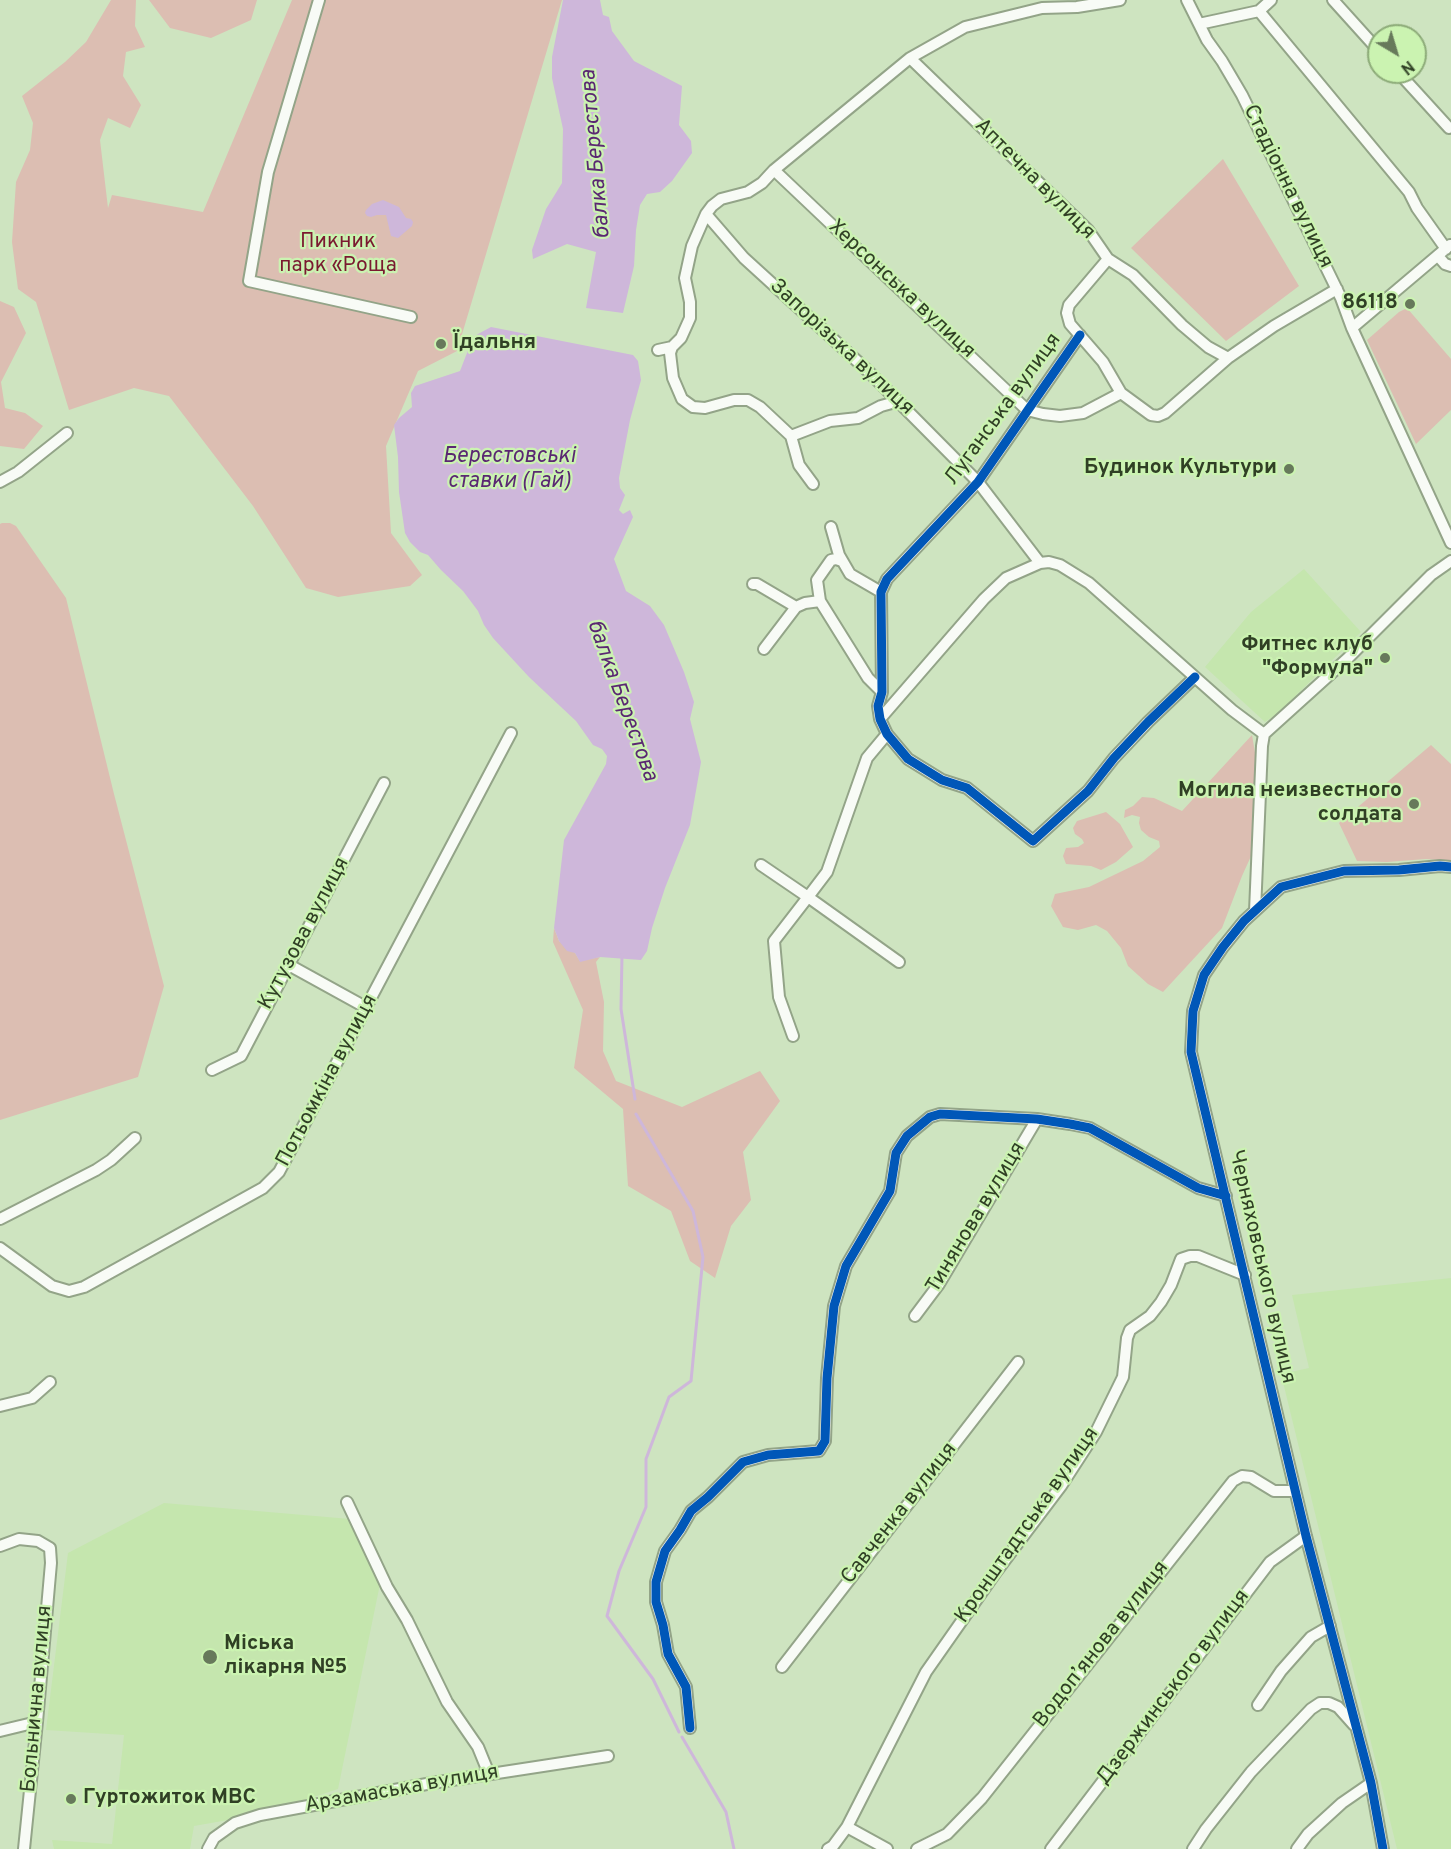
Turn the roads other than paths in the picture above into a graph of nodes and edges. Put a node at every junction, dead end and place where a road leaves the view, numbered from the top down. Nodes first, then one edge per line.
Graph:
1 (319, 0) edge
2 (1120, 0) edge
3 (1187, 0) edge
4 (1271, 0) edge
5 (1333, 0) edge
6 (1259, 11) junction
7 (1199, 24) junction
8 (1367, 38) edge
9 (910, 58) junction
10 (1409, 84) edge
11 (1449, 128) dead end
12 (774, 170) junction
13 (706, 214) junction
14 (1445, 249) edge
15 (1108, 259) junction
16 (1451, 267) edge
17 (1337, 289) junction
18 (411, 317) dead end
19 (1352, 328) junction
20 (1080, 335) junction
21 (672, 347) junction
22 (658, 350) dead end
23 (1228, 358) junction
24 (1121, 393) junction
25 (899, 401) junction
26 (1027, 410) junction
27 (67, 433) dead end
28 (791, 436) junction
29 (0, 482) edge
30 (978, 482) junction
31 (813, 484) dead end
32 (831, 527) dead end
33 (1451, 543) edge
34 (842, 561) junction
35 (1451, 561) edge
36 (1040, 563) junction
37 (753, 584) dead end
38 (881, 592) junction
39 (820, 601) junction
40 (796, 607) junction
41 (764, 649) dead end
42 (1195, 677) junction
43 (882, 692) junction
44 (880, 719) junction
45 (511, 733) dead end
46 (886, 734) junction
47 (1264, 734) junction
48 (384, 783) dead end
49 (761, 865) dead end
50 (1451, 867) edge
51 (808, 897) junction
52 (1255, 911) junction
53 (899, 962) dead end
54 (289, 965) junction
55 (367, 1008) junction
56 (793, 1036) dead end
57 (212, 1070) dead end
58 (1037, 1119) junction
59 (135, 1138) dead end
60 (1226, 1196) junction
61 (0, 1220) edge
62 (0, 1248) edge
63 (1245, 1275) junction
64 (915, 1316) dead end
65 (1017, 1362) dead end
66 (50, 1382) dead end
67 (0, 1406) edge
68 (1295, 1491) junction
69 (347, 1502) dead end
70 (1306, 1536) junction
71 (0, 1546) edge
72 (1330, 1626) junction
73 (782, 1667) dead end
74 (1258, 1705) dead end
75 (37, 1722) junction
76 (690, 1728) dead end
77 (1357, 1728) junction
78 (0, 1731) edge
79 (608, 1756) dead end
80 (489, 1774) junction
81 (1371, 1783) junction
82 (848, 1827) junction
83 (24, 1849) edge
84 (208, 1849) edge
85 (828, 1849) edge
86 (887, 1849) edge
87 (917, 1849) edge
88 (1051, 1849) edge
89 (1194, 1849) edge
90 (1298, 1849) edge
91 (1383, 1849) edge

1 - 18 street
2 - 9 street
3 - 7 street, Стадіонна вулиця
4 - 6 street
5 - 8 street
6 - 7 street
6 - 14 street
7 - 17 street, Стадіонна вулиця
9 - 12 street
9 - 15 street, Аптечна вулиця
10 - 11 street
12 - 13 street
12 - 26 street, Херсонська вулиця
13 - 21 street
13 - 25 street, Запорізька вулиця
14 - 16 street
14 - 19 street
15 - 20 street
15 - 23 street, Аптечна вулиця
17 - 19 street, Стадіонна вулиця
17 - 23 street
19 - 33 street, Стадіонна вулиця
20 - 24 street
20 - 26 street, Луганська вулиця
21 - 22 street
21 - 28 street
23 - 24 street
24 - 26 street
25 - 28 street
25 - 30 street, Запорізька вулиця
26 - 30 street, Луганська вулиця
27 - 29 street
28 - 31 street
30 - 36 street, Запорізька вулиця
30 - 38 street, Луганська вулиця
32 - 34 street
34 - 38 street
34 - 39 street
35 - 47 street
36 - 42 street
36 - 44 street
37 - 40 street
38 - 43 street
39 - 40 street
39 - 43 street
40 - 41 street
42 - 46 street
42 - 47 street
43 - 44 street
44 - 46 street
45 - 55 street, Потьомкіна вулиця
46 - 51 street
47 - 52 street
48 - 54 street, Кутузова вулиця
49 - 51 street
50 - 52 street, Черняховського вулиця
51 - 53 street
51 - 56 street
52 - 60 street, Черняховського вулиця
54 - 55 street
54 - 57 street, Кутузова вулиця
55 - 62 street, Потьомкіна вулиця
58 - 60 street
58 - 64 street, Тинянова вулиця
58 - 76 street
59 - 61 street
60 - 63 street, Черняховського вулиця
63 - 68 street, Черняховського вулиця
63 - 82 street, Кронштадтська вулиця
65 - 73 street, Савченка вулиця
66 - 67 street
68 - 70 street, Черняховського вулиця
68 - 87 street, Водоп’янова вулиця
69 - 80 street
70 - 72 street, Черняховського вулиця
70 - 88 street, Дзержинського вулиця
71 - 75 street, Больнична вулиця
72 - 74 street
72 - 77 street, Черняховського вулиця
75 - 78 street
75 - 83 street, Больнична вулиця
77 - 81 street, Черняховського вулиця
77 - 89 street
79 - 80 street, Арзамаська вулиця
80 - 84 street, Арзамаська вулиця
81 - 90 street
81 - 91 street, Черняховського вулиця
82 - 85 street, Кронштадтська вулиця
82 - 86 street

